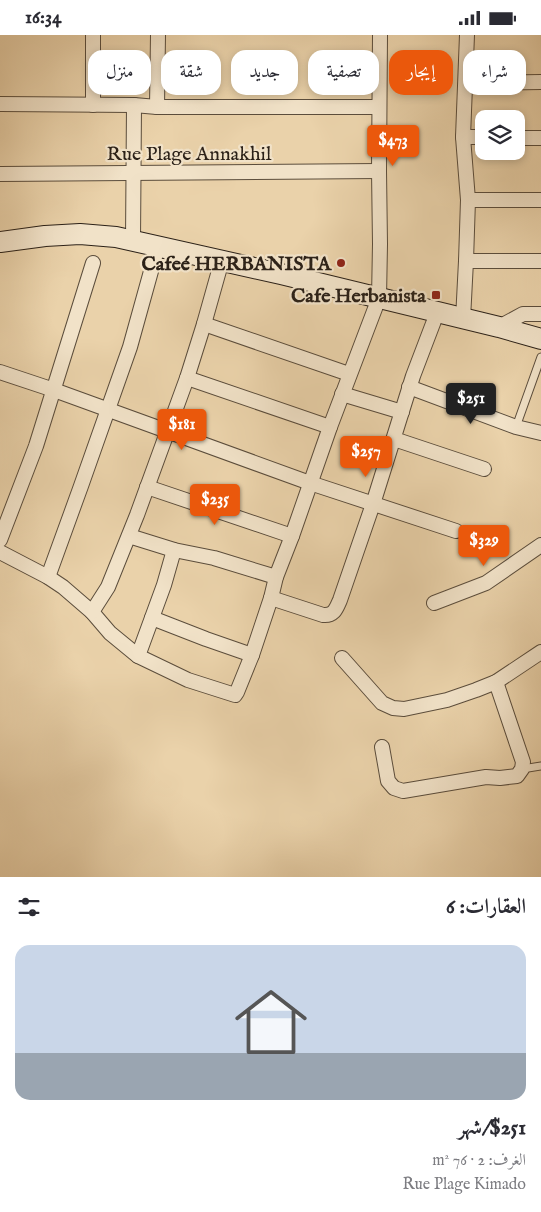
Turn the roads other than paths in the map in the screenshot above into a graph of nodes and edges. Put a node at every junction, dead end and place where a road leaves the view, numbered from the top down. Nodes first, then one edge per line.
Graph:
1 (93, 35) edge
2 (158, 35) edge
3 (380, 35) edge
4 (467, 35) edge
5 (467, 50) edge
6 (526, 82) edge
7 (541, 82) edge
8 (465, 95) edge
9 (0, 104) edge
10 (94, 105) junction
11 (134, 105) junction
12 (156, 107) junction
13 (380, 107) junction
14 (463, 137) junction
15 (475, 137) edge
16 (525, 138) edge
17 (541, 138) edge
18 (378, 171) junction
19 (133, 173) junction
20 (0, 174) edge
21 (468, 200) junction
22 (541, 200) edge
23 (133, 241) junction
24 (0, 242) edge
25 (158, 246) junction
26 (222, 260) junction
27 (466, 261) junction
28 (541, 261) edge
29 (93, 263) dead end
30 (379, 298) junction
31 (437, 313) junction
32 (541, 314) edge
33 (463, 319) junction
34 (204, 324) junction
35 (499, 327) junction
36 (541, 339) edge
37 (541, 357) edge
38 (0, 372) edge
39 (349, 375) junction
40 (187, 378) junction
41 (410, 387) junction
42 (54, 390) junction
43 (342, 394) junction
44 (108, 410) junction
45 (402, 412) junction
46 (330, 427) junction
47 (516, 427) junction
48 (168, 431) junction
49 (541, 433) edge
50 (394, 439) junction
51 (484, 469) dead end
52 (310, 483) junction
53 (147, 487) junction
54 (373, 504) junction
55 (456, 531) dead end
56 (129, 536) junction
57 (292, 536) junction
58 (0, 540) edge
59 (541, 545) edge
60 (174, 550) junction
61 (0, 552) edge
62 (48, 577) junction
63 (276, 577) junction
64 (271, 598) junction
65 (434, 603) dead end
66 (92, 612) junction
67 (152, 618) junction
68 (541, 652) edge
69 (252, 655) junction
70 (138, 656) junction
71 (342, 658) dead end
72 (496, 682) junction
73 (382, 747) dead end
74 (541, 766) edge
75 (522, 769) junction

1 - 10 street
2 - 12 street
3 - 13 street
4 - 5 street
6 - 7 street
8 - 14 street
9 - 10 street
10 - 11 street
11 - 12 street
11 - 19 street
12 - 13 street
13 - 18 street
14 - 15 street
14 - 21 street
16 - 17 street
18 - 19 street, Rue Plage Annakhil
18 - 30 street
19 - 20 street, Rue Plage Annakhil
19 - 23 street
21 - 22 street
21 - 27 street
23 - 24 street
23 - 25 street
25 - 26 street
25 - 44 street
26 - 30 street
26 - 34 street
27 - 28 street
27 - 33 street
29 - 42 street
30 - 31 street
30 - 39 street
31 - 33 street
31 - 41 street
32 - 35 street
33 - 35 street
34 - 39 street
34 - 40 street
35 - 36 street
37 - 47 lane
38 - 42 street
39 - 43 street
40 - 46 street
40 - 48 street
41 - 45 street
41 - 47 street
42 - 44 street
42 - 58 street
43 - 45 street
43 - 46 street
44 - 48 street
44 - 62 street
45 - 50 street
46 - 52 street
47 - 49 street
48 - 52 street
48 - 53 street
50 - 51 street
50 - 54 street
52 - 54 street
52 - 57 street
53 - 56 street
53 - 57 street
54 - 55 street
54 - 64 street
56 - 60 street
56 - 66 street
57 - 63 street
59 - 65 street
60 - 63 street
60 - 67 street
61 - 62 street
62 - 66 street
63 - 64 street
64 - 69 street
66 - 70 street
67 - 69 street
67 - 70 street
68 - 72 street
69 - 70 street
71 - 72 street
72 - 75 street
73 - 75 street
74 - 75 lane

